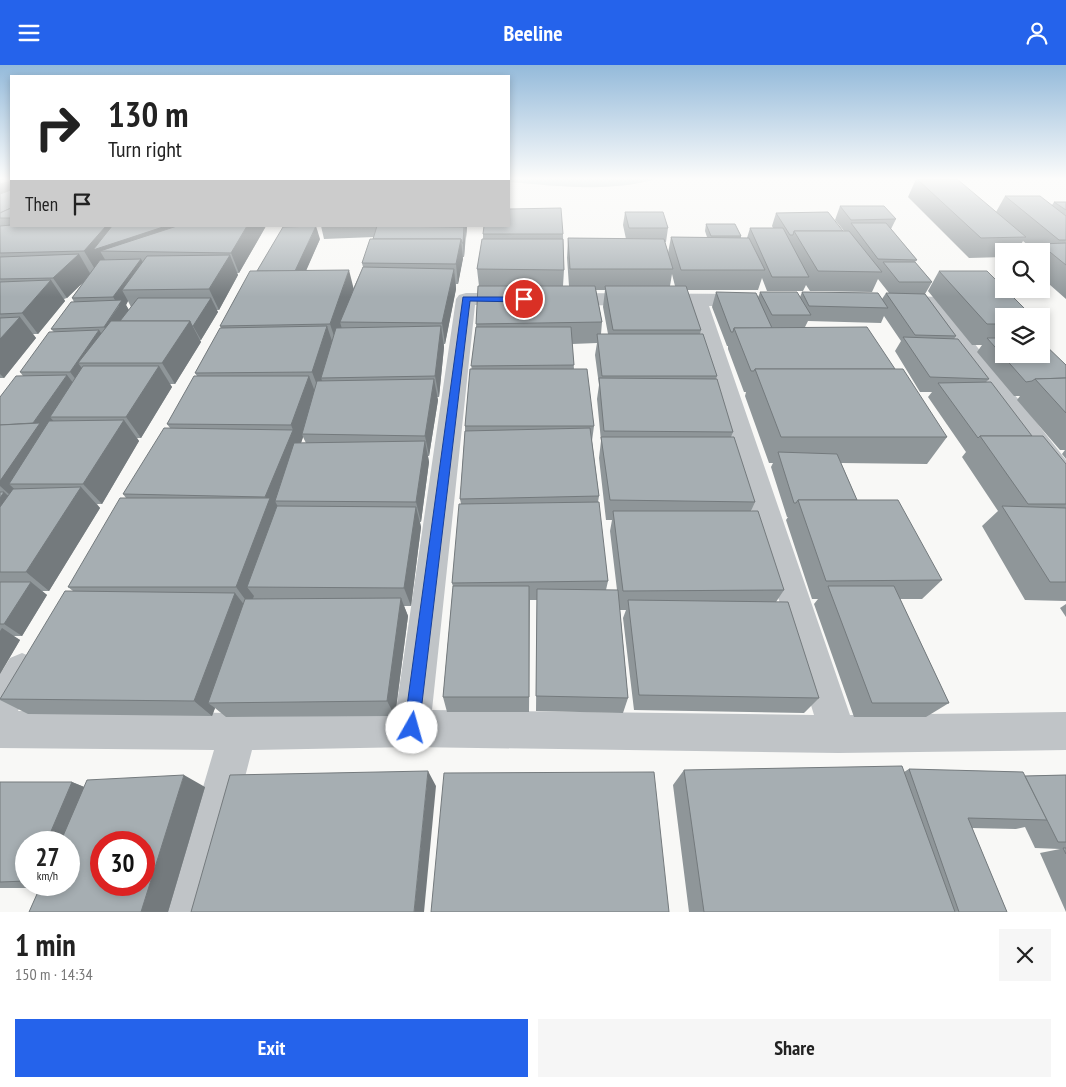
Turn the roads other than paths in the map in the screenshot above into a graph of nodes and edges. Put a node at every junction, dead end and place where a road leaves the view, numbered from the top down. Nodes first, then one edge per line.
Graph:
1 (697, 300) junction
2 (775, 300) edge
3 (873, 301) edge
4 (1066, 480) edge
5 (36, 647) edge
6 (0, 707) edge
7 (412, 728) junction
8 (0, 729) edge
9 (1066, 731) edge
10 (238, 733) junction
11 (838, 734) junction
12 (188, 912) edge

1 - 2 street
1 - 7 street
1 - 11 street
3 - 4 street
5 - 6 street
7 - 10 street
7 - 11 street
8 - 10 street
9 - 11 street
10 - 12 street

